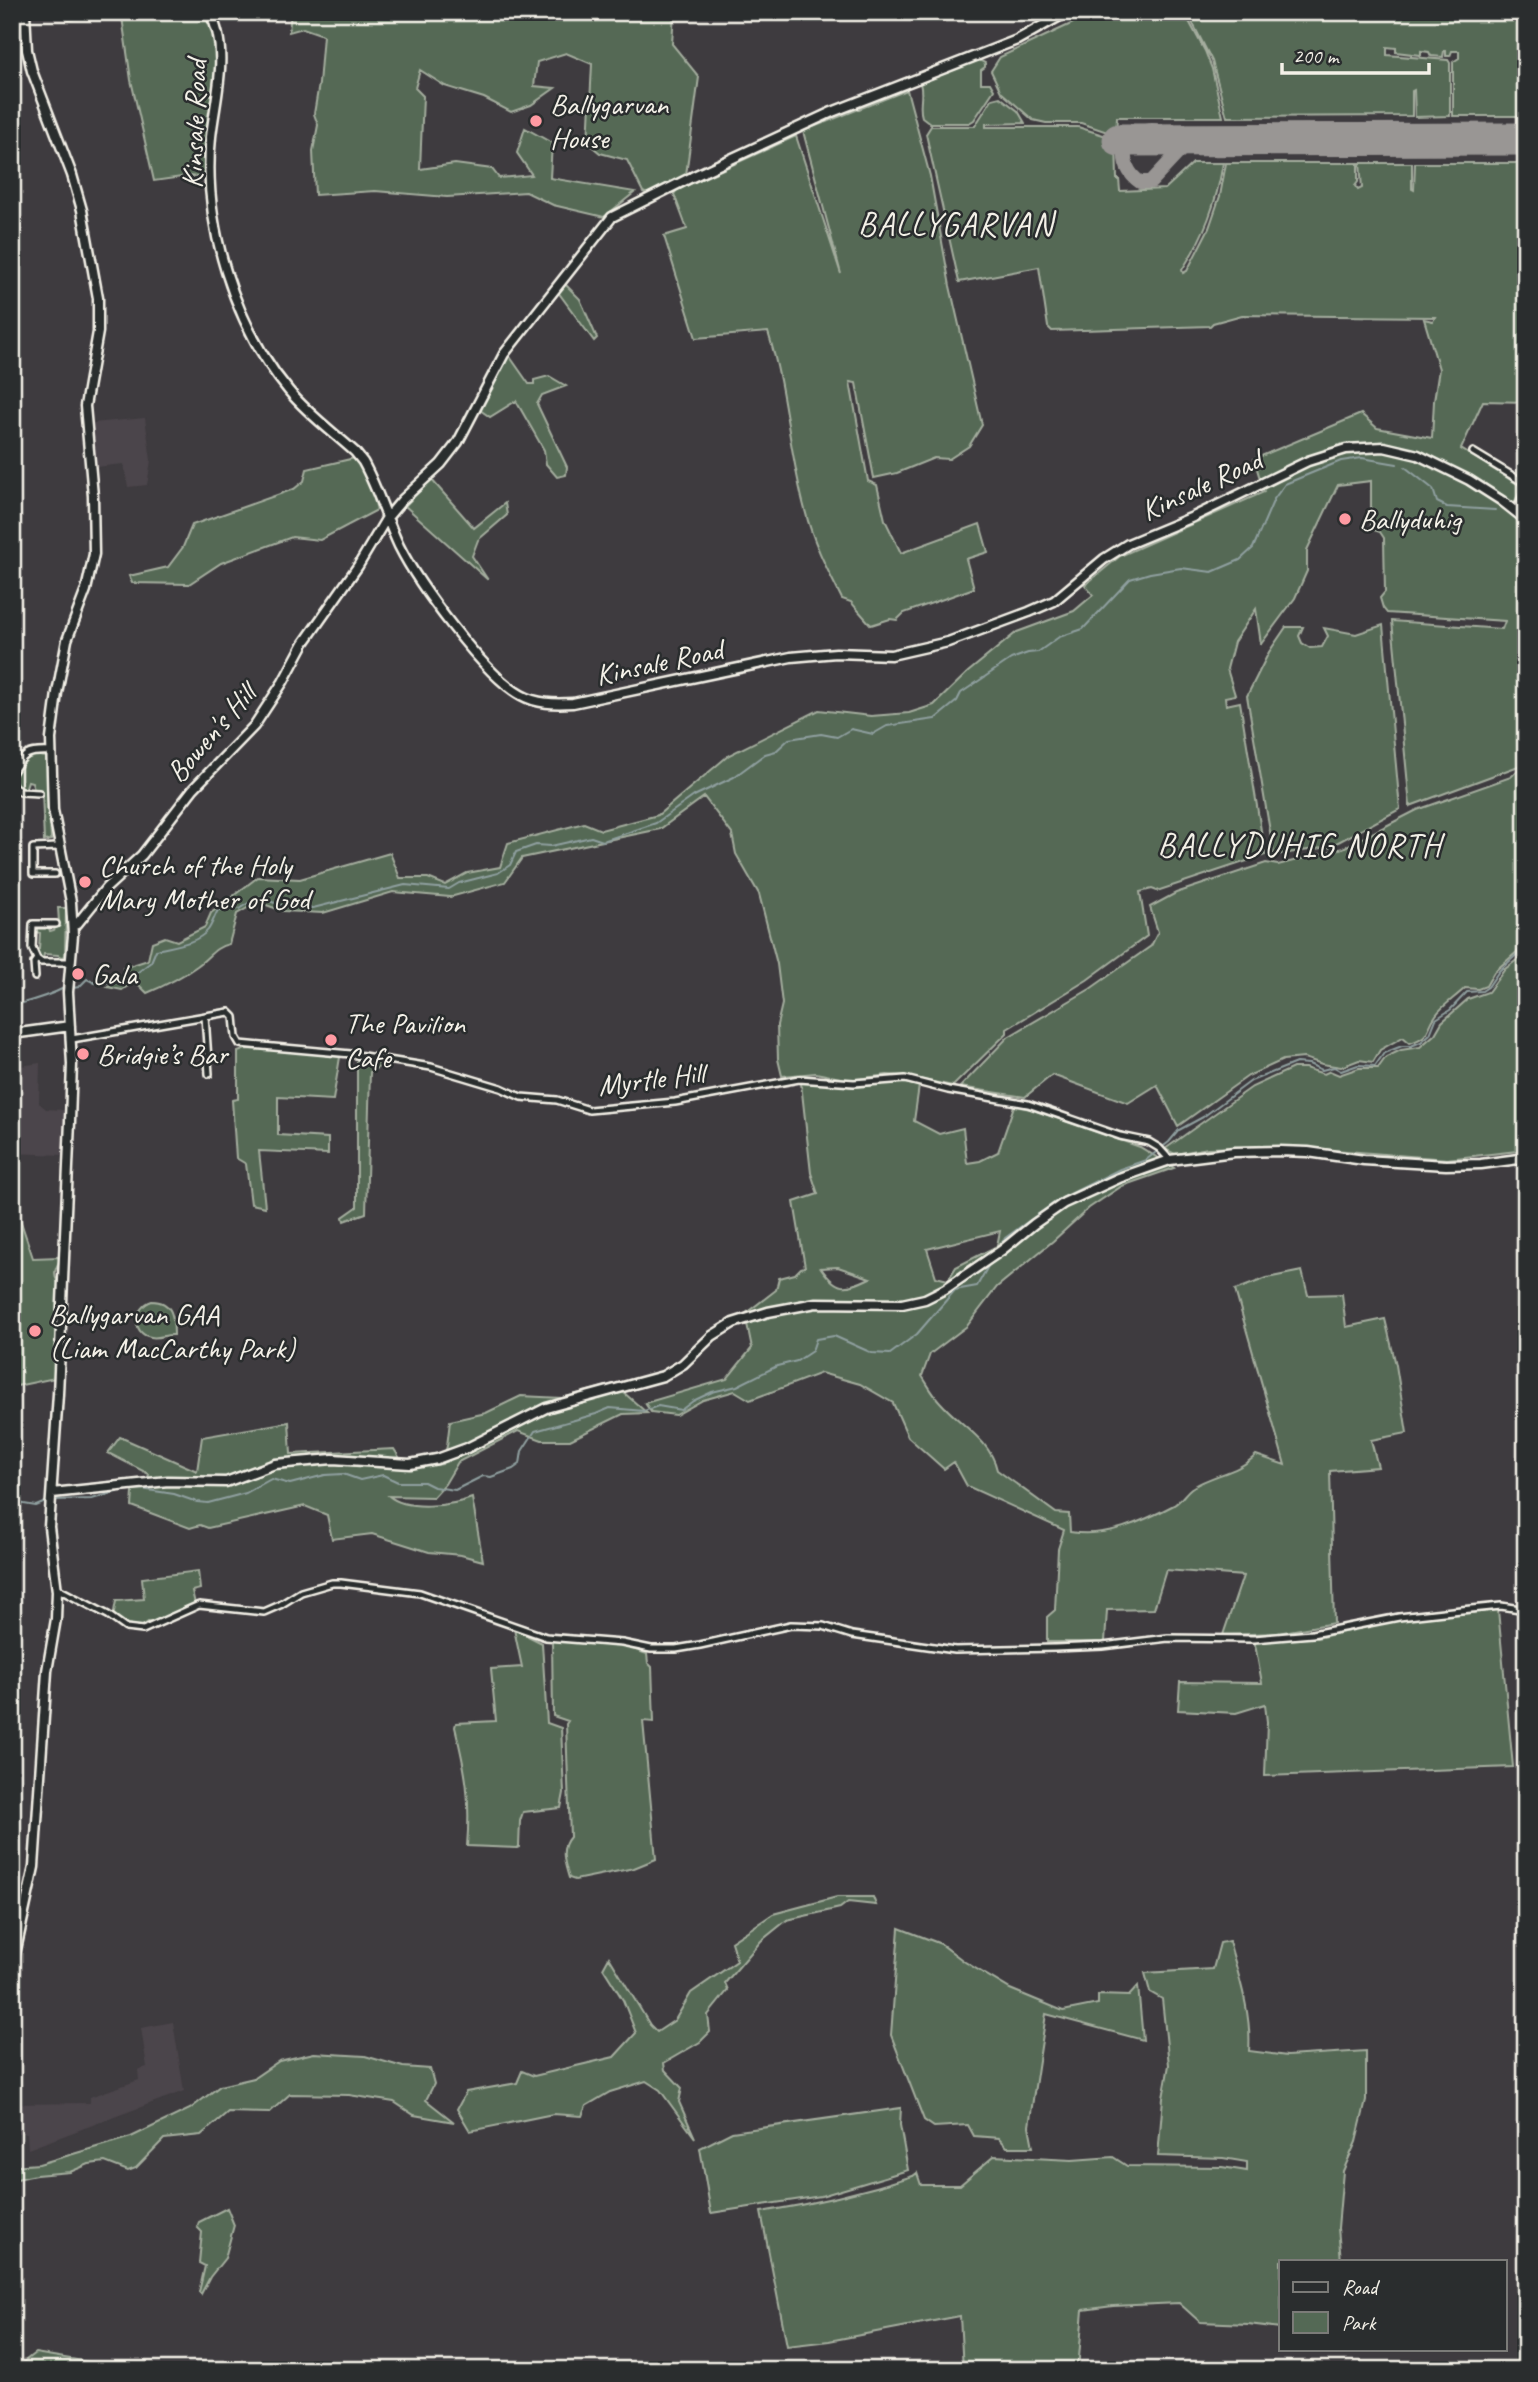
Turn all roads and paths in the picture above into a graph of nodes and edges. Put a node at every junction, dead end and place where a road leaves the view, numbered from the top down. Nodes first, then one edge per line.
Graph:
1 (25, 12) edge
2 (209, 12) edge
3 (1067, 12) edge
4 (1473, 452) dead end
5 (1526, 484) edge
6 (1526, 489) edge
7 (1516, 511) junction
8 (386, 519) junction
9 (1526, 520) edge
10 (51, 752) junction
11 (12, 773) edge
12 (29, 784) dead end
13 (12, 786) edge
14 (28, 793) junction
15 (39, 793) dead end
16 (58, 847) junction
17 (52, 872) dead end
18 (56, 924) dead end
19 (73, 925) junction
20 (37, 959) junction
21 (70, 961) junction
22 (35, 977) dead end
23 (205, 1016) junction
24 (70, 1026) junction
25 (12, 1034) edge
26 (72, 1039) junction
27 (209, 1074) dead end
28 (1526, 1158) edge
29 (1170, 1160) junction
30 (52, 1498) junction
31 (57, 1591) junction
32 (1526, 1609) edge
33 (12, 1968) edge

1 - 10 main road
2 - 8 main road, Kinsale Road
3 - 8 main road, Bowen's Hill
4 - 5 street
6 - 7 street
7 - 8 main road, Kinsale Road
7 - 9 main road, Kinsale Road
8 - 19 main road, Bowen's Hill
10 - 11 street
10 - 16 main road
12 - 14 street
13 - 14 street
14 - 15 street
16 - 17 street
16 - 19 main road
18 - 20 street
19 - 21 main road
20 - 21 street
20 - 22 street
21 - 24 main road
23 - 26 street, Myrtle Hill
23 - 27 street
23 - 29 street, Myrtle Hill
24 - 25 main road
24 - 26 main road
26 - 30 main road
28 - 29 main road
29 - 30 main road
30 - 31 main road
31 - 32 street
31 - 33 main road

